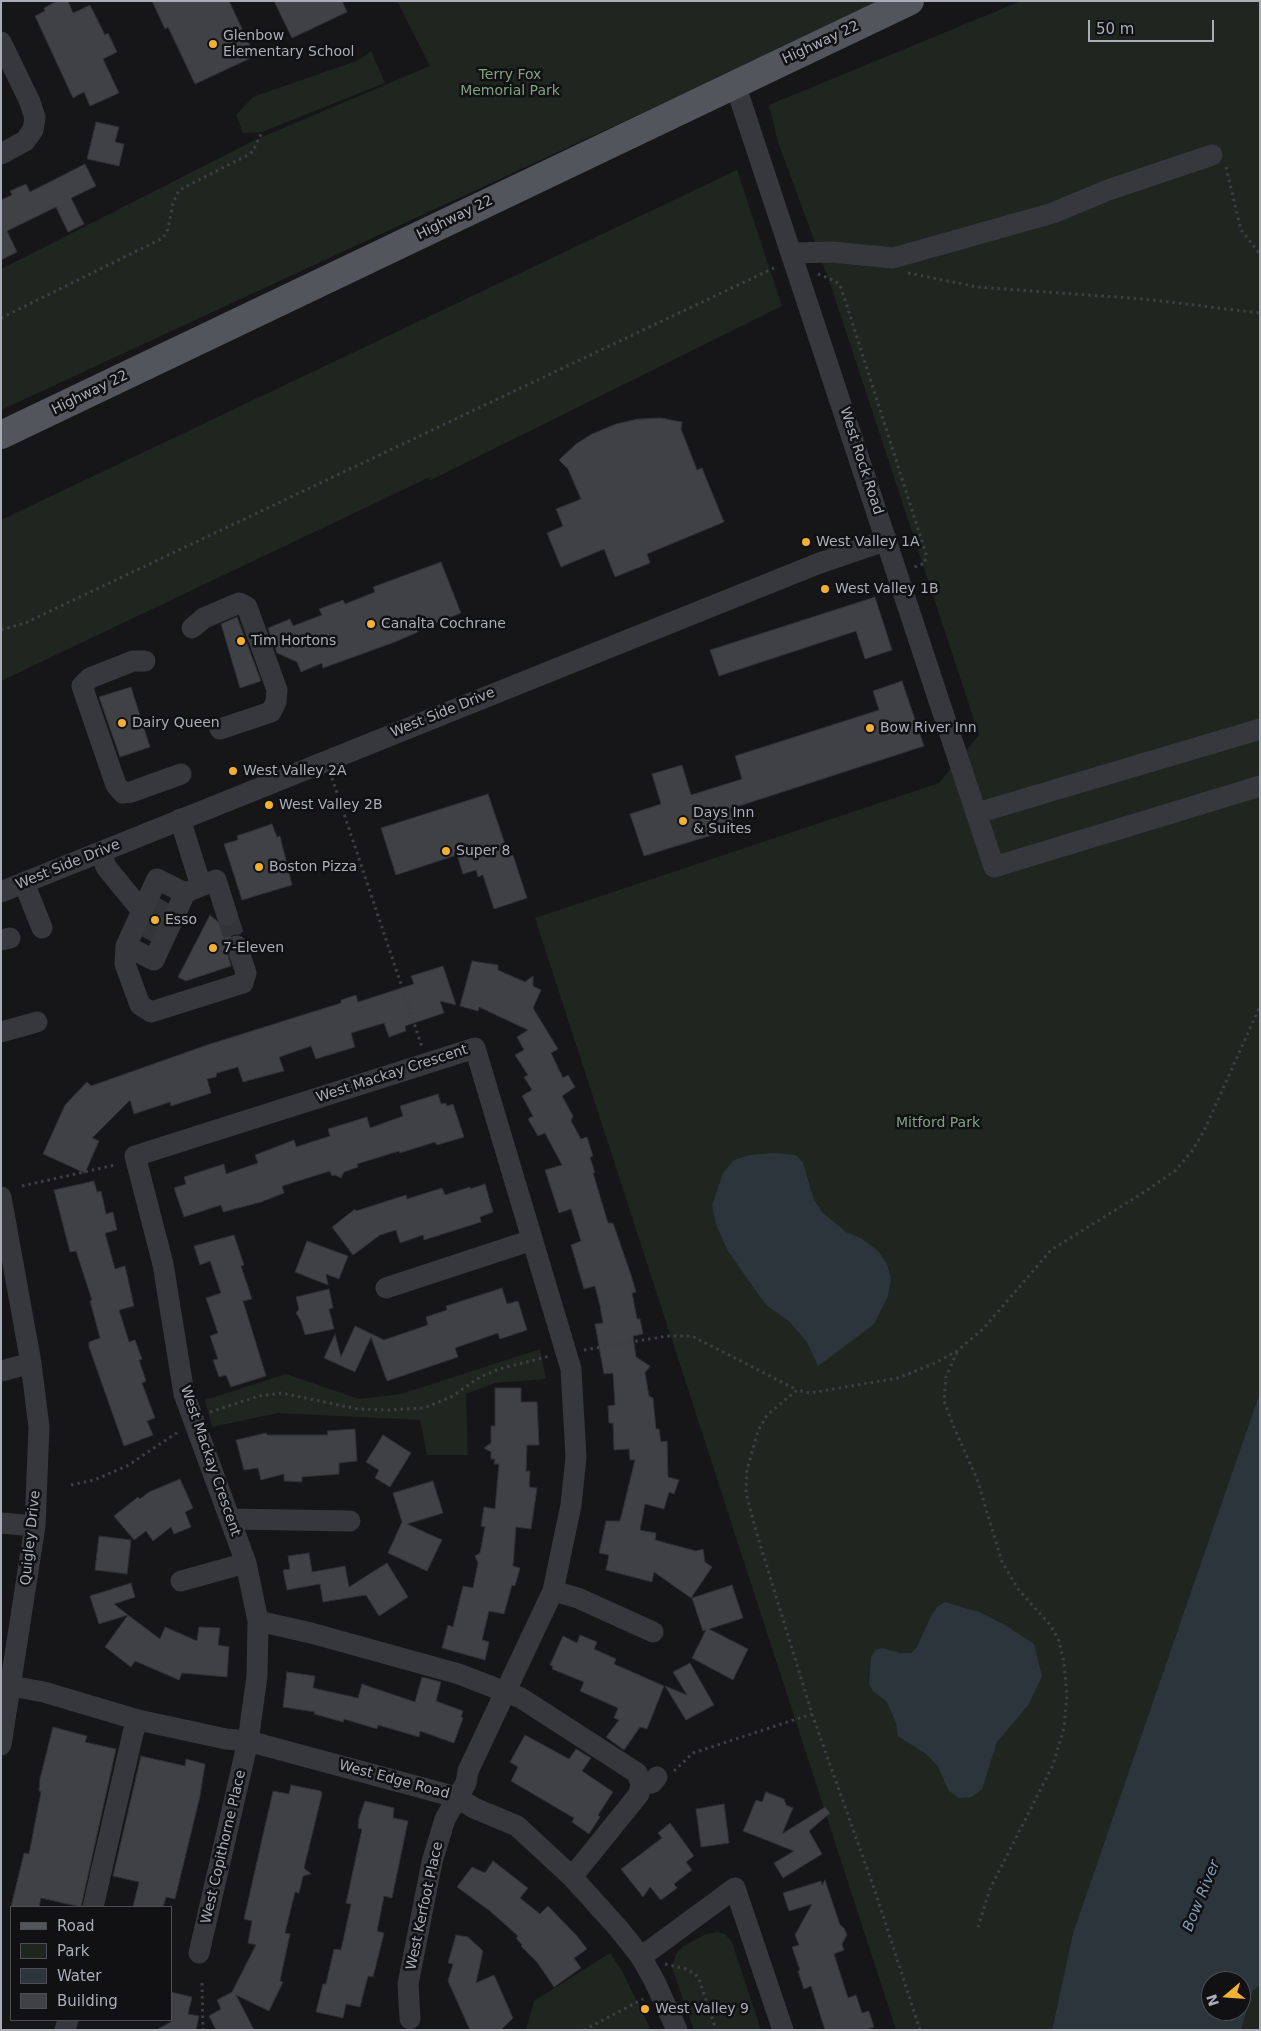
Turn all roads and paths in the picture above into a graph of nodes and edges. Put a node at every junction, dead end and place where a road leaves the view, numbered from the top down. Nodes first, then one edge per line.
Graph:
1 (910, 1) edge
2 (1, 42) edge
3 (735, 84) junction
4 (262, 132) dead end
5 (1, 154) edge
6 (1212, 155) joint
7 (1260, 254) edge
8 (893, 258) junction
9 (786, 259) junction
10 (816, 274) dead end
11 (1260, 313) edge
12 (1, 318) edge
13 (1, 435) edge
14 (887, 540) junction
15 (912, 568) dead end
16 (192, 628) dead end
17 (1, 630) edge
18 (145, 661) dead end
19 (219, 724) dead end
20 (1260, 729) edge
21 (181, 774) dead end
22 (332, 776) dead end
23 (1260, 786) edge
24 (977, 813) junction
25 (180, 820) junction
26 (100, 852) junction
27 (24, 883) junction
28 (193, 889) junction
29 (1, 892) edge
30 (227, 915) tunnel mouth
31 (154, 919) junction
32 (42, 928) dead end
33 (126, 946) junction
34 (237, 946) tunnel mouth
35 (1260, 1006) edge
36 (37, 1022) dead end
37 (1, 1032) edge
38 (422, 1048) dead end
39 (115, 1165) dead end
40 (22, 1186) dead end
41 (1, 1197) edge
42 (532, 1240) junction
43 (1, 1262) edge
44 (386, 1288) dead end
45 (20, 1301) junction
46 (580, 1351) dead end
47 (957, 1351) junction
48 (550, 1356) dead end
49 (31, 1363) junction
50 (1, 1371) edge
51 (797, 1390) junction
52 (206, 1414) dead end
53 (181, 1431) dead end
54 (72, 1486) dead end
55 (231, 1519) junction
56 (350, 1521) dead end
57 (1, 1524) edge
58 (36, 1526) junction
59 (246, 1563) junction
60 (181, 1581) dead end
61 (553, 1590) junction
62 (258, 1621) junction
63 (653, 1632) dead end
64 (11, 1686) junction
65 (507, 1692) junction
66 (812, 1714) junction
67 (138, 1720) junction
68 (248, 1741) junction
69 (1, 1745) edge
70 (655, 1780) junction
71 (456, 1797) junction
72 (572, 1877) junction
73 (93, 1906) edge
74 (978, 1927) dead end
75 (199, 1953) dead end
76 (641, 1957) junction
77 (668, 1964) dead end
78 (202, 1983) dead end
79 (644, 1998) dead end
80 (410, 2019) dead end
81 (203, 2030) edge
82 (584, 2030) edge
83 (677, 2030) edge
84 (716, 2030) edge
85 (783, 2030) edge
86 (920, 2030) edge

1 - 3 main road, Highway 22
2 - 5 street
3 - 9 street, West Rock Road
3 - 13 main road, Highway 22
4 - 12 path
6 - 7 path
6 - 8 street
8 - 9 street
8 - 11 path
9 - 14 street, West Rock Road
9 - 17 path
10 - 15 path
14 - 24 street, West Rock Road
14 - 25 street, West Side Drive
16 - 19 street
18 - 21 street
20 - 24 street
22 - 38 path
23 - 24 street, West Rock Road
25 - 26 street, West Side Drive
25 - 28 street
26 - 27 street, West Side Drive
26 - 31 street
27 - 29 street, West Side Drive
27 - 32 street
28 - 30 street
28 - 31 street
28 - 31 street
31 - 33 street
31 - 33 street
33 - 34 street
35 - 47 path
36 - 37 street
39 - 40 path
41 - 45 street, Quigley Drive
42 - 44 street
42 - 55 street, West Mackay Crescent
42 - 61 street, West Mackay Crescent
43 - 45 street, Quigley Drive
45 - 49 street, Quigley Drive
46 - 51 path
47 - 51 path
47 - 74 path
48 - 52 path
49 - 50 street
49 - 58 street, Quigley Drive
51 - 66 path
53 - 54 path
55 - 56 street
55 - 59 street, West Mackay Crescent
57 - 58 street
58 - 64 street, Quigley Drive
59 - 60 street
59 - 62 street, West Mackay Crescent
61 - 63 street
61 - 65 street, West Mackay Crescent
62 - 65 street
62 - 68 street, West Mackay Crescent
64 - 67 street, West Edge Road
64 - 69 street, Quigley Drive
65 - 70 street
65 - 71 street, West Mackay Crescent
66 - 70 path
66 - 86 path
67 - 68 street, West Edge Road
67 - 73 street
68 - 71 street, West Edge Road
68 - 75 street, West Copithorne Place
70 - 72 street
71 - 72 street, West Edge Road
71 - 80 street, West Kerfoot Place
72 - 76 street, West Edge Road
76 - 83 street, West Edge Road
76 - 85 street
77 - 84 path
78 - 81 path
79 - 82 path

